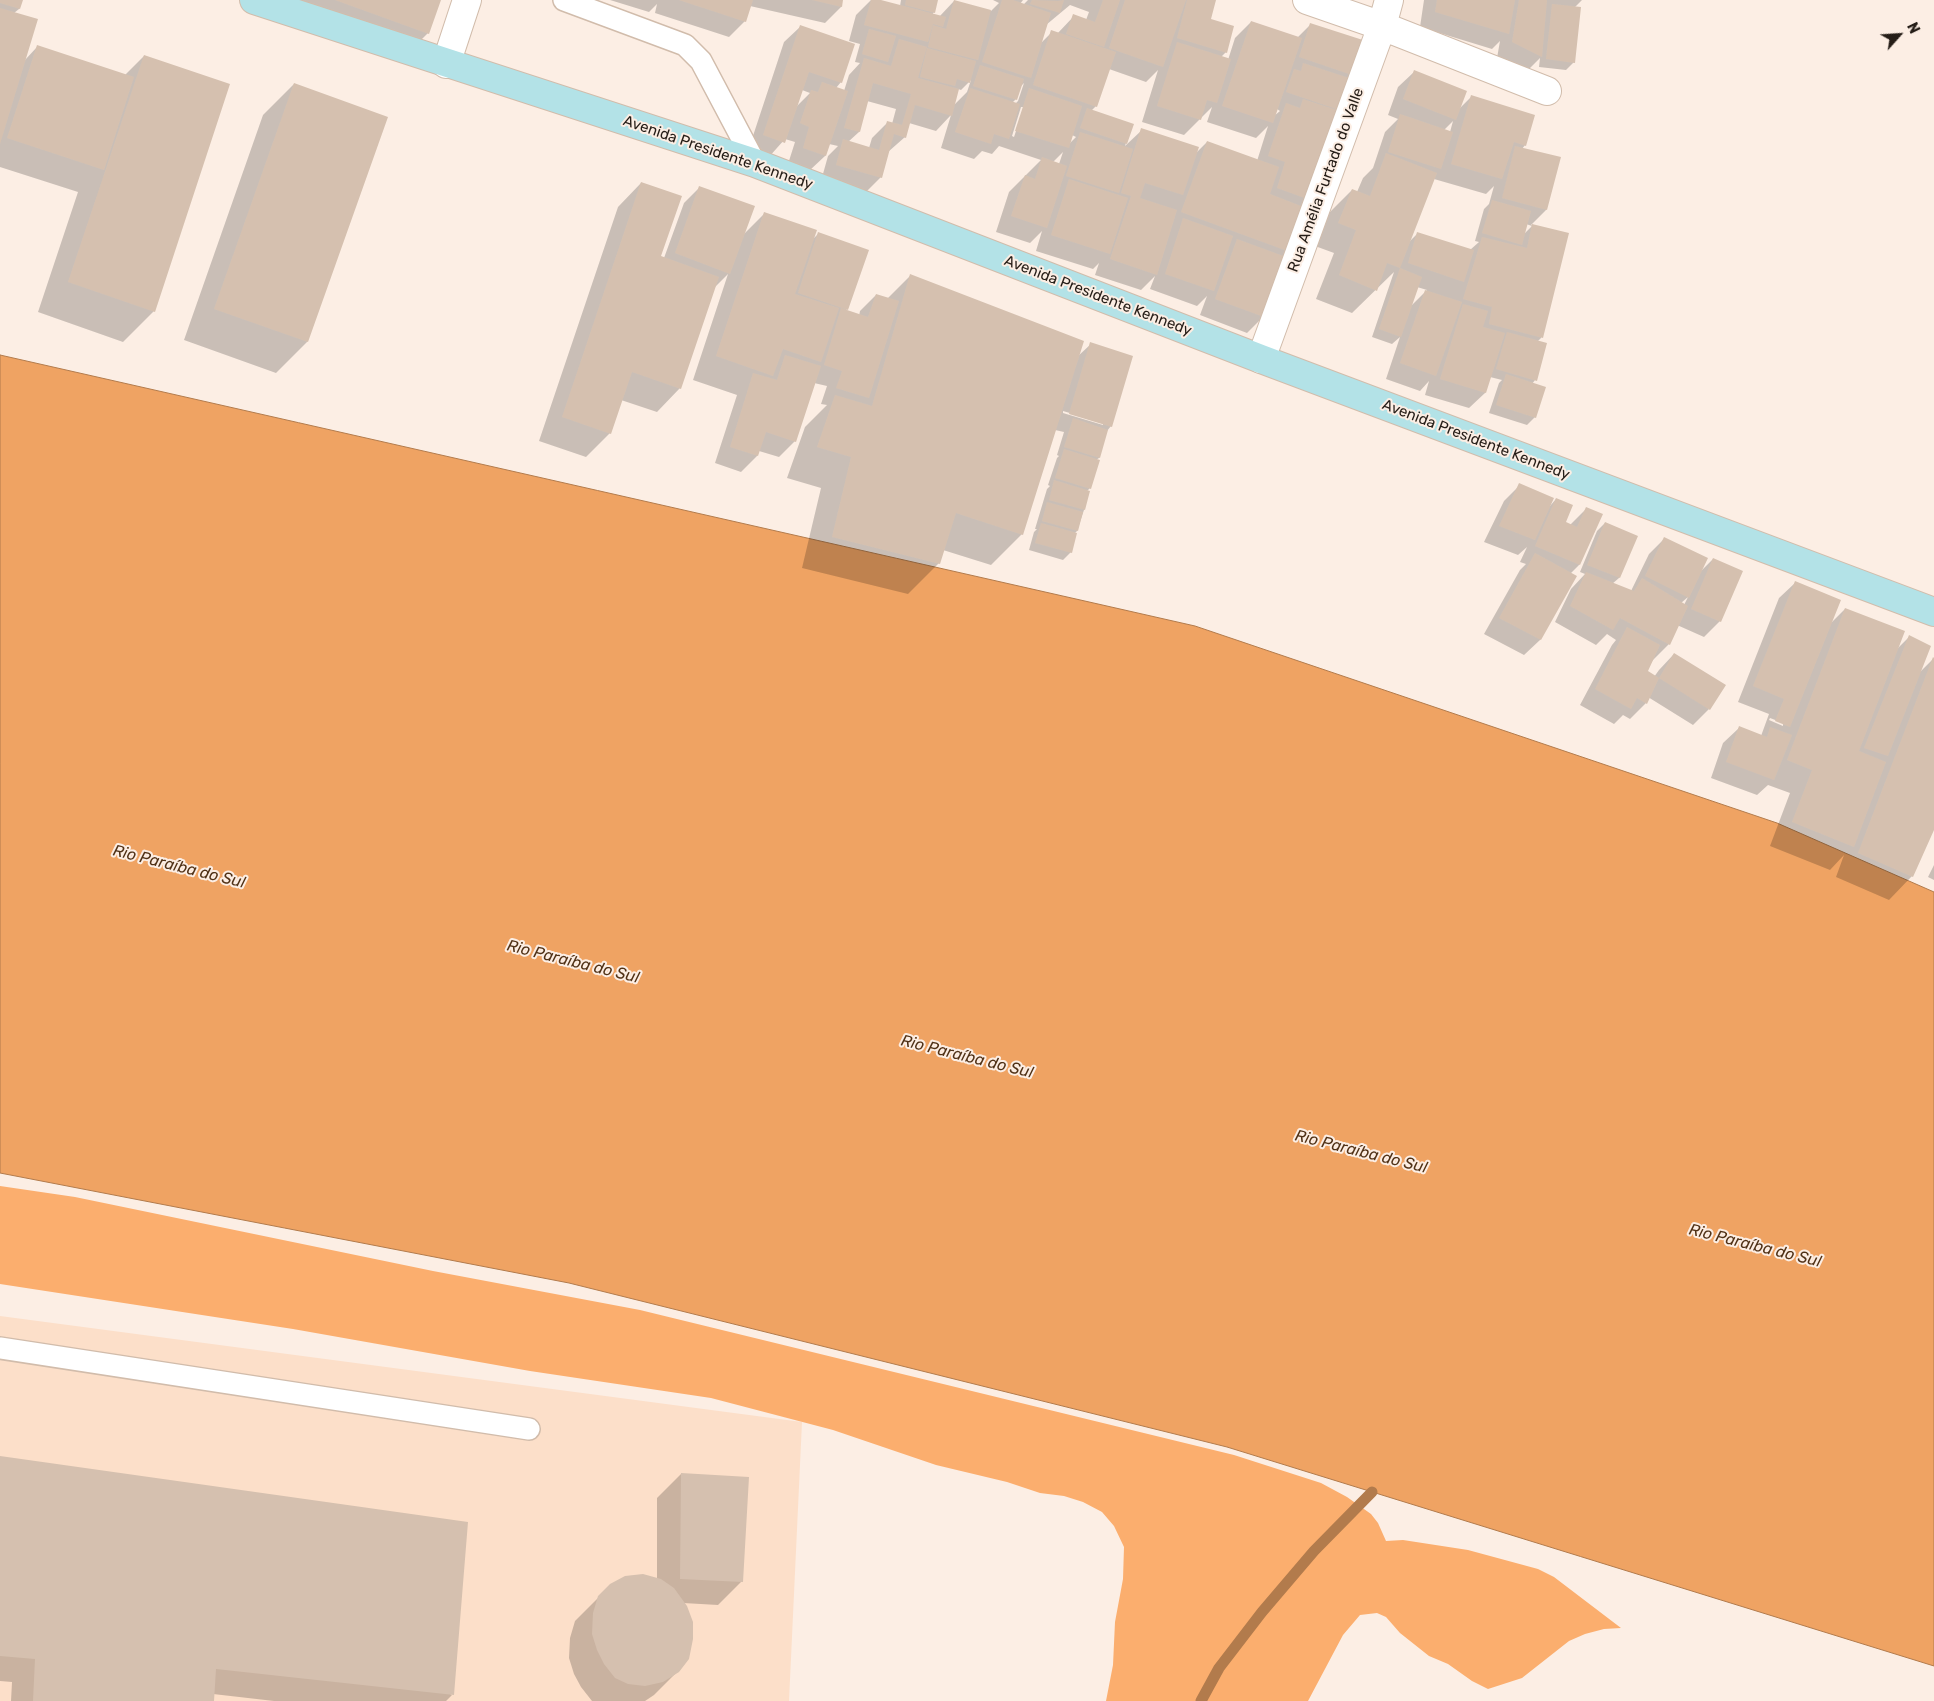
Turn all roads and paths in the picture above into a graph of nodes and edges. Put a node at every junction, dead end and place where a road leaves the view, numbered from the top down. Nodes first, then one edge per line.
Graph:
1 (254, 0) edge
2 (467, 0) edge
3 (564, 0) edge
4 (1307, 0) edge
5 (1385, 13) edge
6 (446, 64) junction
7 (1547, 91) dead end
8 (755, 163) junction
9 (1261, 359) junction
10 (1934, 612) edge
11 (0, 1348) edge
12 (529, 1429) dead end

1 - 6 main road, Avenida Presidente Kennedy
2 - 6 street
3 - 8 lane
4 - 5 street
5 - 7 street
5 - 9 street, Rua Amélia Furtado do Valle
6 - 8 main road, Avenida Presidente Kennedy
8 - 9 main road, Avenida Presidente Kennedy
9 - 10 main road, Avenida Presidente Kennedy
11 - 12 lane

